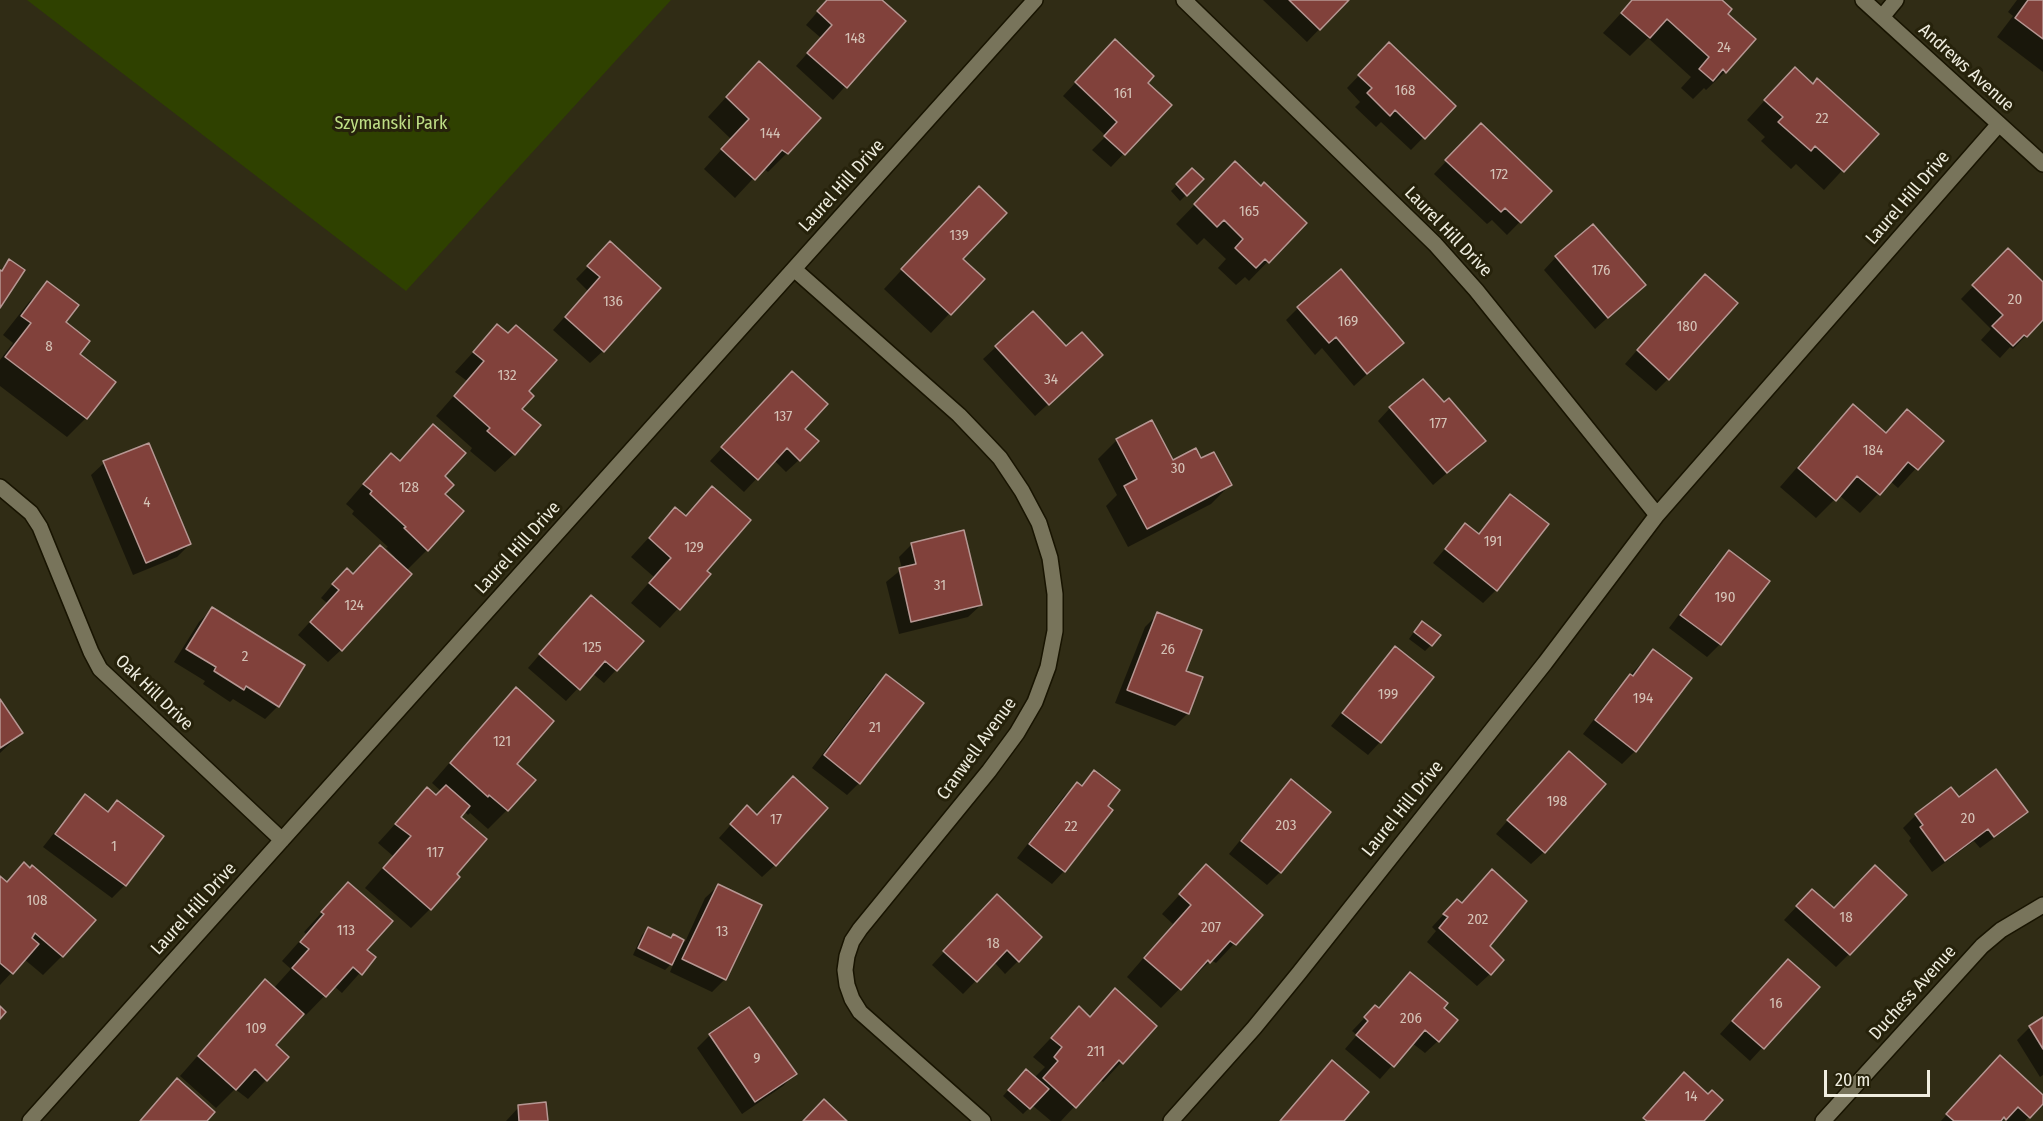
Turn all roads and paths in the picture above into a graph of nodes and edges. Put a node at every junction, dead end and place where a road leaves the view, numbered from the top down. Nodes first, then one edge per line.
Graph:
1 (1035, 0) edge
2 (1184, 0) edge
3 (1863, 0) edge
4 (1896, 0) edge
5 (1882, 17) junction
6 (1999, 124) junction
7 (2043, 164) edge
8 (794, 269) junction
9 (0, 487) edge
10 (1657, 516) junction
11 (282, 840) junction
12 (2043, 905) edge
13 (30, 1121) edge
14 (983, 1121) edge
15 (1172, 1121) edge
16 (1823, 1121) edge

1 - 8 street, Laurel Hill Drive
2 - 10 street, Laurel Hill Drive
3 - 5 street, Andrews Avenue
4 - 5 street
5 - 6 street, Andrews Avenue
6 - 7 street, Andrews Avenue
6 - 10 street, Laurel Hill Drive
8 - 11 street, Laurel Hill Drive
8 - 14 street, Cranwell Avenue
9 - 11 street, Oak Hill Drive
10 - 15 street, Laurel Hill Drive
11 - 13 street, Laurel Hill Drive
12 - 16 street, Duchess Avenue

